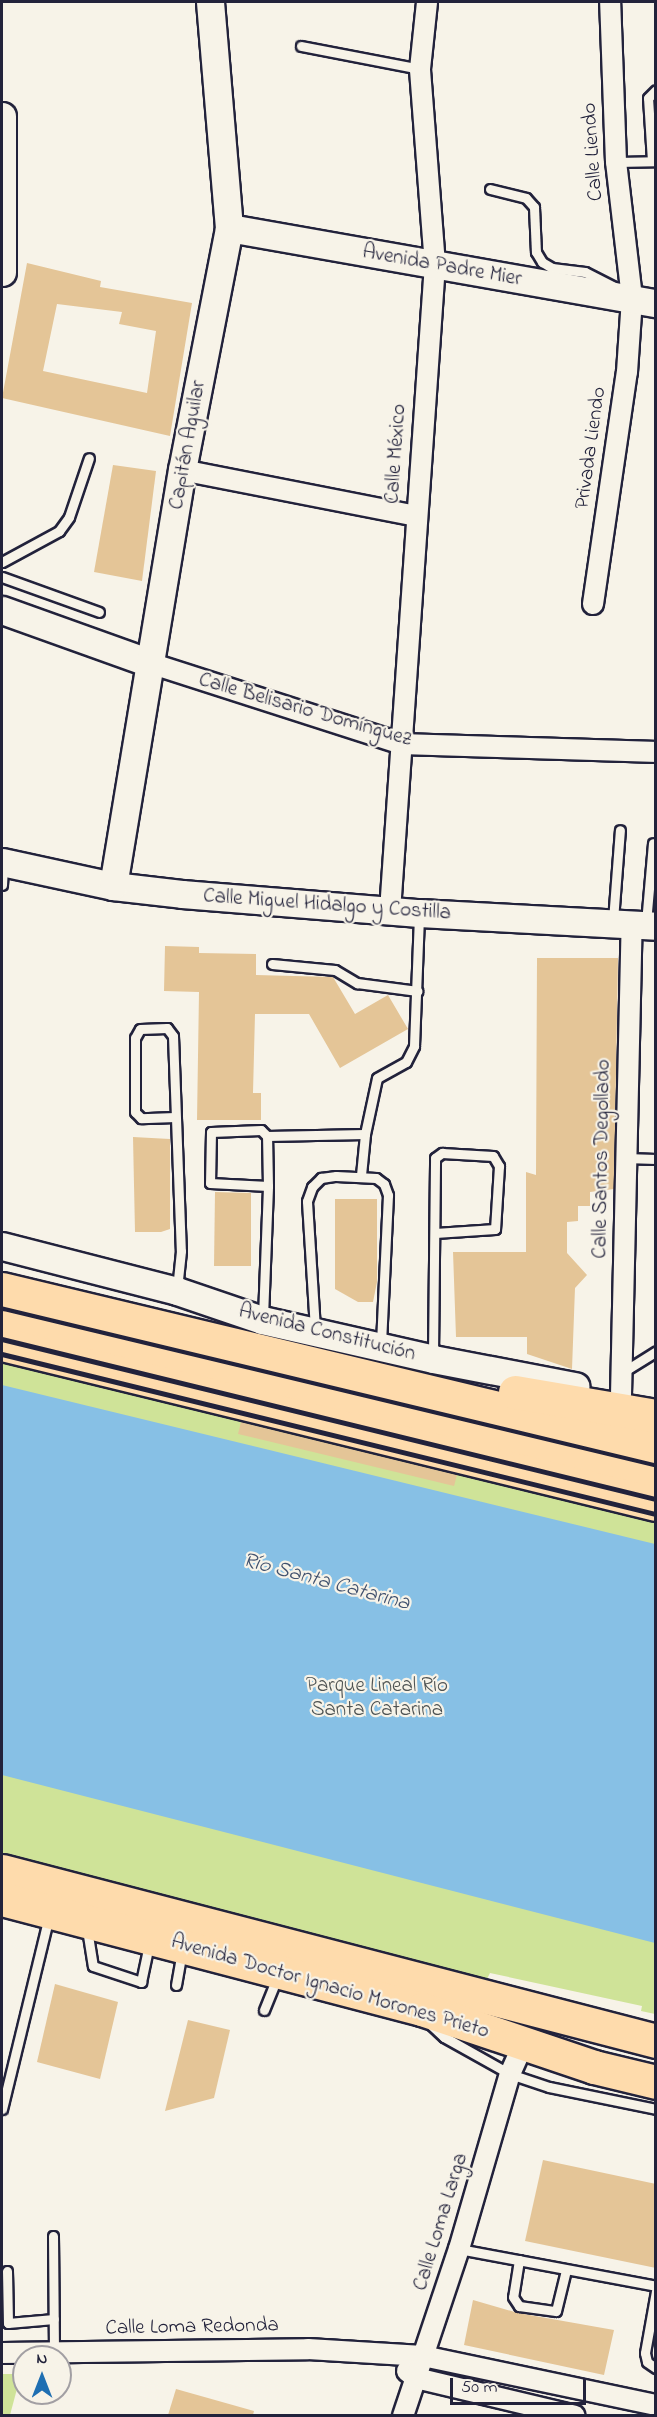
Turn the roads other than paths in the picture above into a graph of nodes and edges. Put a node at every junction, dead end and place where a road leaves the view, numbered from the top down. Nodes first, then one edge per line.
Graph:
1 (210, 2) edge
2 (427, 2) edge
3 (610, 2) edge
4 (301, 46) dead end
5 (420, 69) junction
6 (656, 90) edge
7 (2, 116) edge
8 (654, 161) edge
9 (616, 162) junction
10 (489, 189) dead end
11 (229, 228) junction
12 (435, 265) junction
13 (2, 272) edge
14 (644, 300) edge
15 (89, 458) dead end
16 (182, 470) junction
17 (416, 516) junction
18 (2, 562) edge
19 (2, 578) edge
20 (593, 604) dead end
21 (2, 610) edge
22 (99, 612) dead end
23 (150, 663) junction
24 (403, 744) junction
25 (656, 752) edge
26 (620, 830) dead end
27 (653, 843) dead end
28 (2, 870) edge
29 (113, 886) junction
30 (390, 911) junction
31 (419, 913) junction
32 (636, 924) edge
33 (272, 963) dead end
34 (417, 991) junction
35 (175, 1117) junction
36 (365, 1134) junction
37 (267, 1136) junction
38 (625, 1158) junction
39 (656, 1159) edge
40 (361, 1176) junction
41 (268, 1186) junction
42 (435, 1233) junction
43 (2, 1246) edge
44 (2, 1289) edge
45 (177, 1291) junction
46 (262, 1320) junction
47 (2, 1326) edge
48 (315, 1331) junction
49 (2, 1344) edge
50 (381, 1344) junction
51 (656, 1351) edge
52 (433, 1359) junction
53 (357, 1377) junction
54 (622, 1383) junction
55 (656, 1403) edge
56 (656, 1416) edge
57 (656, 1446) edge
58 (656, 1483) edge
59 (656, 1504) edge
60 (2, 1871) edge
61 (2, 1899) edge
62 (50, 1911) junction
63 (86, 1921) junction
64 (150, 1937) junction
65 (183, 1945) junction
66 (280, 1971) junction
67 (176, 1985) dead end
68 (422, 2009) junction
69 (264, 2010) dead end
70 (656, 2041) edge
71 (525, 2043) junction
72 (510, 2074) junction
73 (656, 2082) edge
74 (2, 2109) edge
75 (656, 2109) edge
76 (52, 2236) dead end
77 (459, 2249) junction
78 (519, 2260) junction
79 (566, 2270) junction
80 (7, 2271) dead end
81 (656, 2288) edge
82 (54, 2319) junction
83 (54, 2345) edge
84 (72, 2353) edge
85 (383, 2354) junction
86 (423, 2356) junction
87 (656, 2368) edge
88 (416, 2378) junction
89 (656, 2405) edge
90 (403, 2415) edge
91 (575, 2415) edge

1 - 11 street, Capitán Aguilar
2 - 5 street, Calle México
3 - 9 street, Calle Liendo
4 - 5 lane
5 - 12 street, Calle México
6 - 8 lane
7 - 13 street
8 - 9 lane
9 - 14 street, Calle Liendo
10 - 14 lane
11 - 12 street, Avenida Padre Mier
11 - 16 street, Capitán Aguilar
12 - 14 street, Avenida Padre Mier
12 - 17 street, Calle México
14 - 20 street, Privada Liendo
15 - 18 lane
16 - 17 street
16 - 23 street, Capitán Aguilar
17 - 24 street, Calle México
19 - 22 lane
21 - 23 street, Calle Belisario Domínguez
23 - 24 street, Calle Belisario Domínguez
23 - 29 street, Capitán Aguilar
24 - 25 street, Calle Belisario Domínguez
24 - 30 street, Calle México
26 - 32 lane
27 - 32 lane
28 - 29 street, Calle Miguel Hidalgo y Costilla
29 - 30 street, Calle Miguel Hidalgo y Costilla
30 - 31 street, Calle Miguel Hidalgo y Costilla
31 - 32 street, Calle Miguel Hidalgo y Costilla
31 - 34 lane
32 - 38 street, Calle Santos Degollado
33 - 34 lane
34 - 36 lane
35 - 35 lane
35 - 45 lane
36 - 37 lane
36 - 40 lane
37 - 41 lane
37 - 41 lane
38 - 39 lane
38 - 54 street, Calle Santos Degollado
40 - 48 lane
40 - 50 lane
41 - 46 lane
42 - 42 lane
42 - 52 lane
43 - 45 street, Avenida Constitución
44 - 53 highway, Avenida Constitución
45 - 46 street, Avenida Constitución
46 - 48 street, Avenida Constitución
47 - 58 main road
48 - 50 street, Avenida Constitución
49 - 59 highway
50 - 52 street, Avenida Constitución
51 - 54 lane
52 - 54 street, Avenida Constitución
53 - 56 highway
53 - 57 highway, Avenida Constitución
54 - 55 street, Avenida Constitución
60 - 70 highway, Avenida Doctor Ignacio Morones Prieto
61 - 62 highway, Avenida Doctor Ignacio Morones Prieto
62 - 63 highway, Avenida Doctor Ignacio Morones Prieto
62 - 74 lane
63 - 64 highway, Avenida Doctor Ignacio Morones Prieto
63 - 64 lane
64 - 65 highway, Avenida Doctor Ignacio Morones Prieto
65 - 66 highway, Avenida Doctor Ignacio Morones Prieto
65 - 67 lane
66 - 68 highway, Avenida Doctor Ignacio Morones Prieto
66 - 69 lane
68 - 71 highway, Avenida Doctor Ignacio Morones Prieto
68 - 72 lane
71 - 72 street, Calle Loma Larga
71 - 73 highway, Avenida Doctor Ignacio Morones Prieto
72 - 75 lane
72 - 77 street, Calle Loma Larga
76 - 82 lane
77 - 78 lane
77 - 86 street, Calle Loma Larga
78 - 79 lane
78 - 79 lane
79 - 81 lane
80 - 82 lane
81 - 87 lane
82 - 83 lane
84 - 85 street, Calle Loma Redonda
85 - 86 street, Calle Loma Redonda
85 - 88 street
86 - 88 street, Calle Loma Larga
86 - 89 street, Calle Loma Redonda
88 - 90 street, Calle Loma Larga
88 - 91 street

